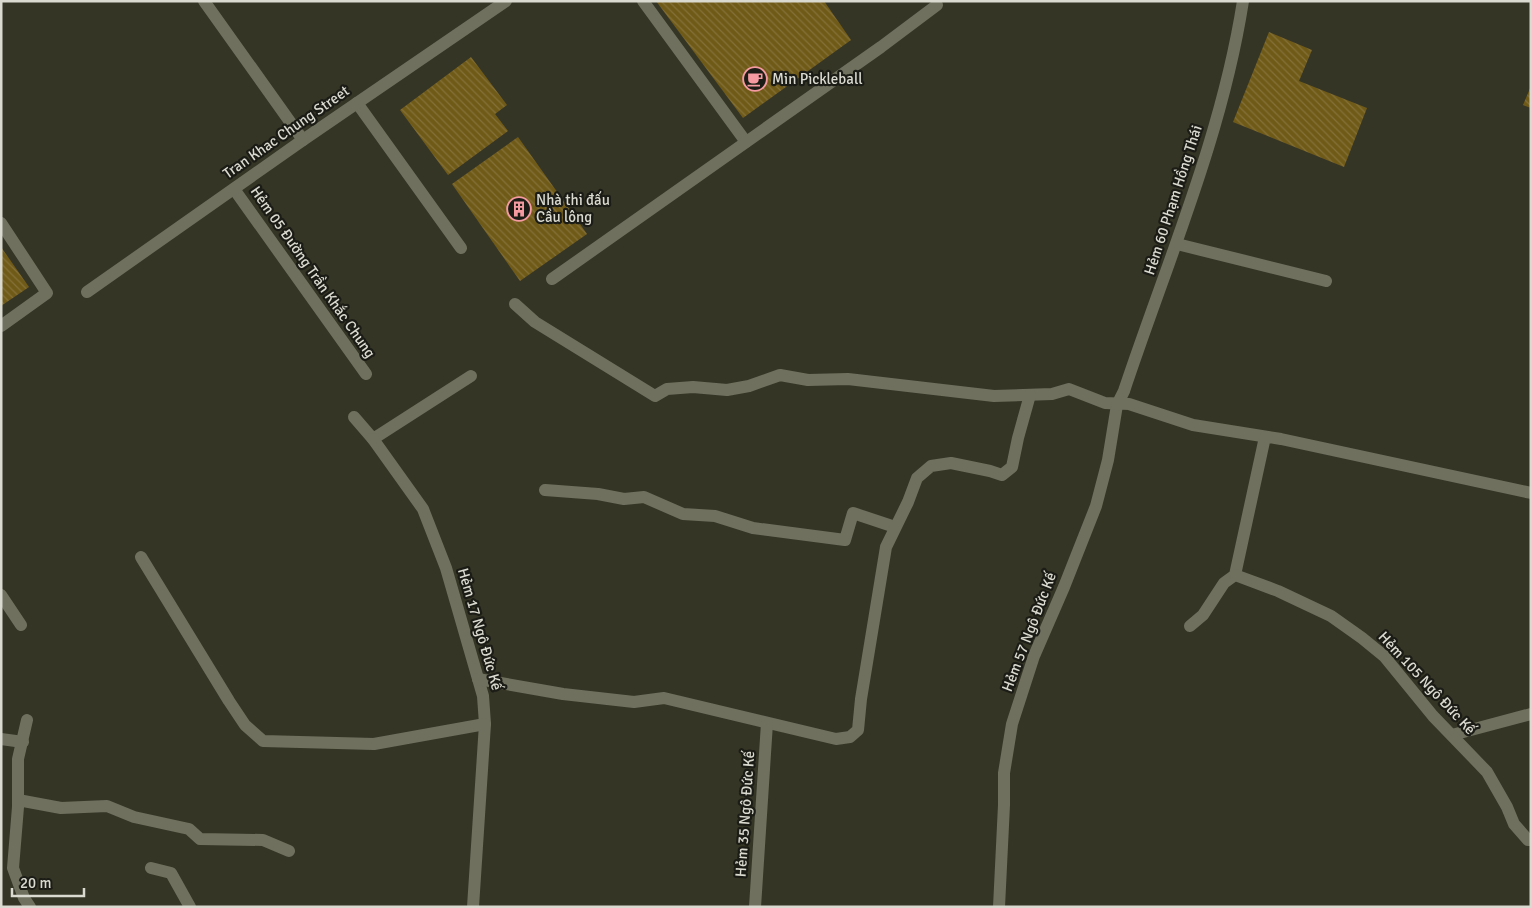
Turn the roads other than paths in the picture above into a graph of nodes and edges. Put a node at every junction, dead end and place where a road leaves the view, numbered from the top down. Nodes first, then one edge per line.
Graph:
1 (204, 1) edge
2 (506, 1) edge
3 (643, 1) edge
4 (1243, 1) edge
5 (937, 4) dead end
6 (357, 103) junction
7 (303, 140) junction
8 (746, 142) junction
9 (234, 189) junction
10 (1, 224) edge
11 (1177, 244) junction
12 (461, 248) dead end
13 (552, 279) dead end
14 (1326, 281) dead end
15 (87, 292) dead end
16 (515, 304) dead end
17 (1, 326) edge
18 (366, 374) dead end
19 (472, 376) dead end
20 (1030, 395) junction
21 (1118, 404) junction
22 (354, 417) dead end
23 (1265, 437) junction
24 (373, 439) junction
25 (545, 490) dead end
26 (1531, 493) edge
27 (895, 527) junction
28 (141, 557) dead end
29 (1235, 575) junction
30 (1, 595) edge
31 (22, 625) dead end
32 (1190, 626) dead end
33 (478, 679) junction
34 (1531, 714) edge
35 (27, 720) dead end
36 (767, 723) junction
37 (485, 724) junction
38 (1452, 735) junction
39 (1, 740) edge
40 (23, 742) junction
41 (18, 800) junction
42 (1531, 840) edge
43 (289, 851) dead end
44 (151, 868) dead end
45 (30, 907) edge
46 (190, 907) edge
47 (474, 907) edge
48 (755, 907) edge
49 (999, 907) edge

1 - 7 street
2 - 6 street, Tran Khac Chung Street
3 - 8 street
4 - 11 street, Hẻm 60 Phạm Hồng Thái
5 - 8 street
6 - 7 street, Tran Khac Chung Street
6 - 12 street
7 - 9 street, Tran Khac Chung Street
8 - 13 street
9 - 15 street, Tran Khac Chung Street
9 - 18 street, Hẻm 05 Đường Trần Khắc Chung
10 - 17 street
11 - 14 street
11 - 21 street, Hẻm 60 Phạm Hồng Thái
16 - 20 street
19 - 24 street
20 - 21 street
20 - 27 street
21 - 23 street
21 - 49 street, Hẻm 57 Ngô Đức Kế
22 - 24 street, Hẻm 17 Ngô Đức Kế
23 - 26 street
23 - 29 street
24 - 33 street, Hẻm 17 Ngô Đức Kế
25 - 27 street
27 - 36 street
28 - 37 street
29 - 32 street
29 - 38 street, Hẻm 105 Ngô Đức Kế
30 - 31 street
33 - 36 street
33 - 37 street, Hẻm 17 Ngô Đức Kế
34 - 38 street
35 - 40 street
36 - 48 street, Hẻm 35 Ngô Đức Kế
37 - 47 street, Hẻm 17 Ngô Đức Kế
38 - 42 street, Hẻm 105 Ngô Đức Kế
39 - 40 street
40 - 41 street
41 - 43 street
41 - 45 street
44 - 46 street

